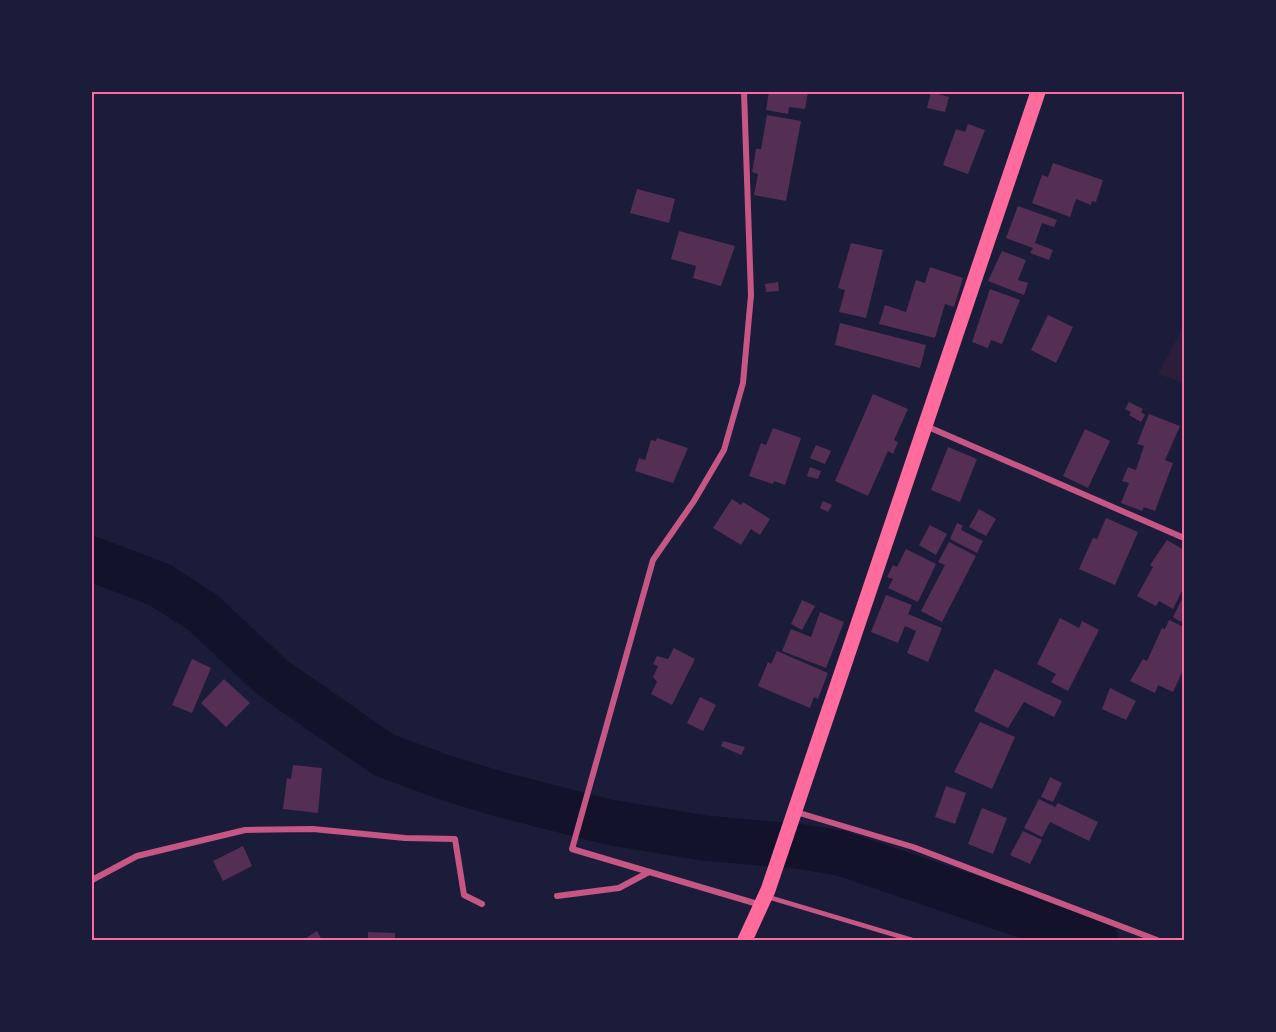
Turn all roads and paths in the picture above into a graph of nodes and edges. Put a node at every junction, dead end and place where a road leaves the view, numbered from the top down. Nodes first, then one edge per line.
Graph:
1 (744, 92) edge
2 (1038, 92) edge
3 (924, 425) junction
4 (1185, 538) edge
5 (791, 818) junction
6 (649, 872) junction
7 (92, 880) edge
8 (557, 896) dead end
9 (763, 901) junction
10 (483, 904) dead end
11 (745, 940) edge
12 (912, 940) edge
13 (1157, 940) edge

1 - 6 street
2 - 3 main road
3 - 4 street
3 - 5 main road
5 - 9 main road
5 - 13 street
6 - 8 street
6 - 9 street
7 - 10 street
9 - 11 main road
9 - 12 lane

